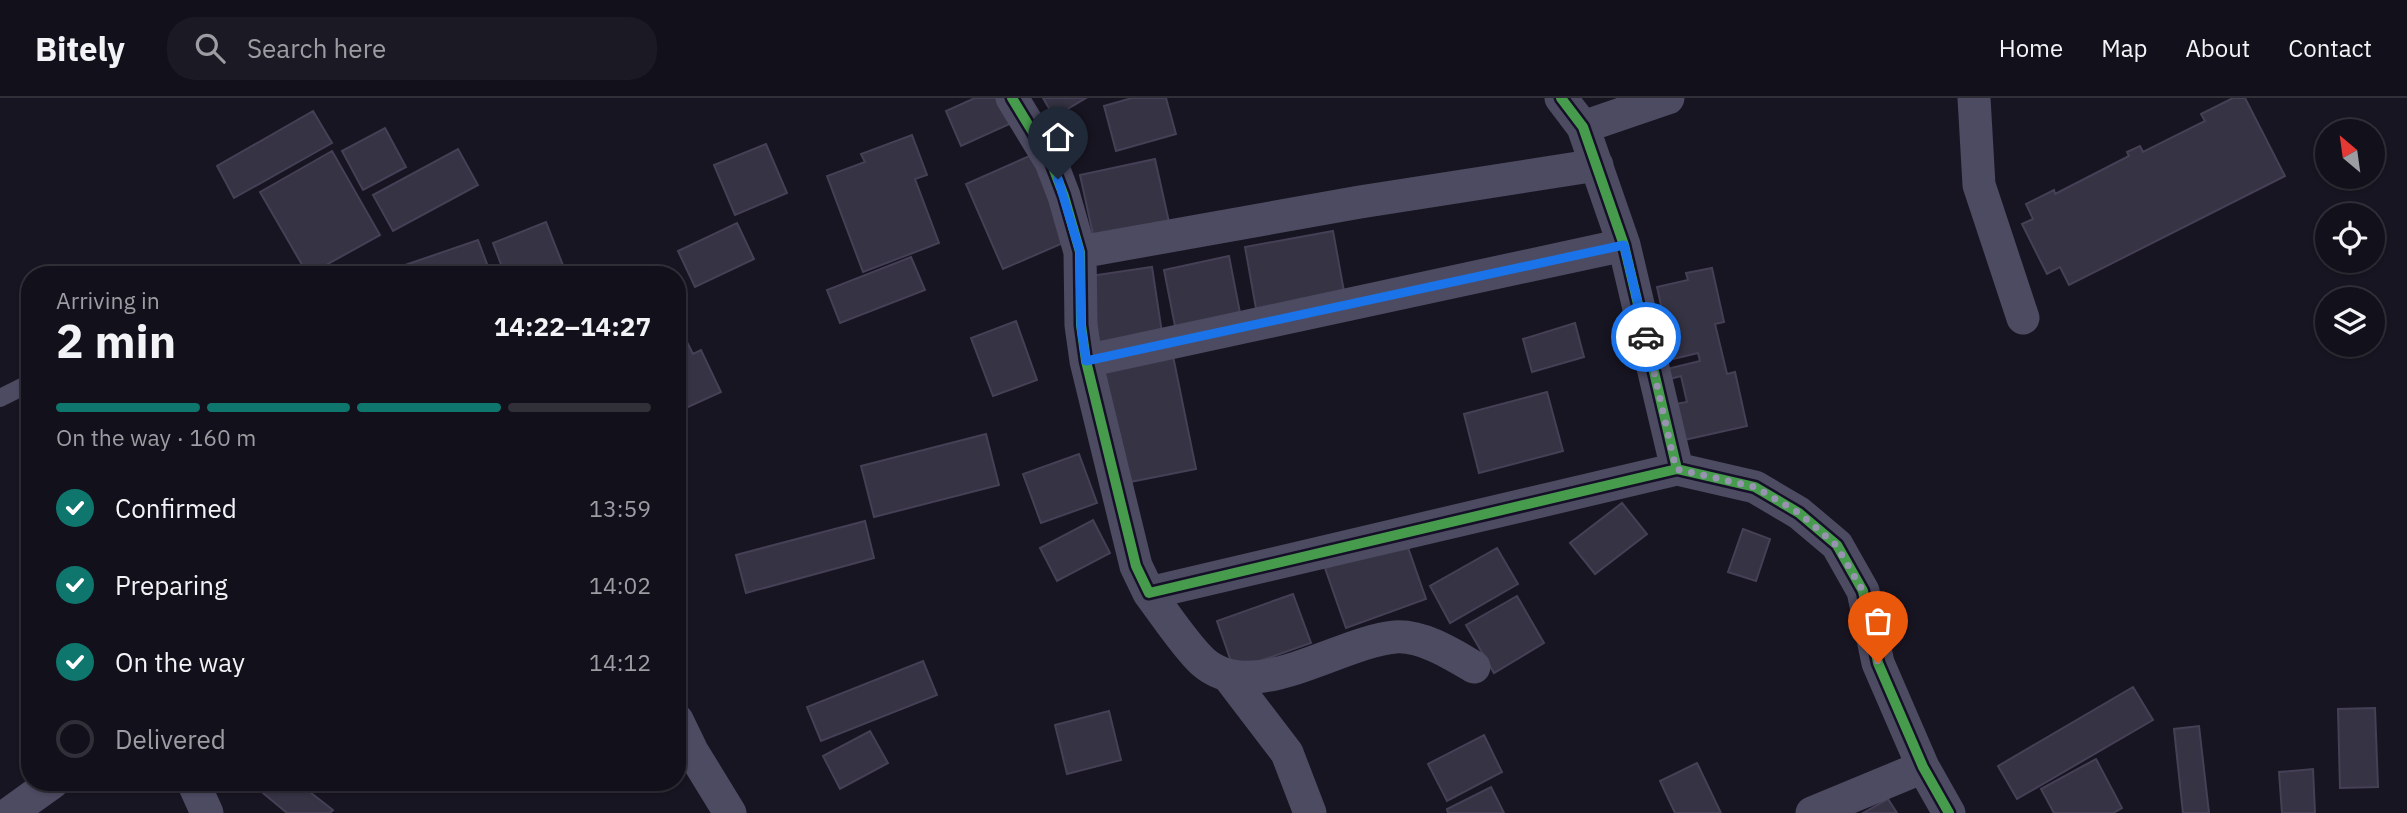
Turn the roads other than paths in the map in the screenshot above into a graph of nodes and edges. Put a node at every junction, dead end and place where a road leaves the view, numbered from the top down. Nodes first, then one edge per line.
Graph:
1 (1012, 98) edge
2 (1561, 98) edge
3 (1668, 98) edge
4 (1974, 98) edge
5 (1583, 127) junction
6 (1597, 165) junction
7 (1624, 245) junction
8 (1080, 252) junction
9 (2022, 318) dead end
10 (1086, 361) junction
11 (21, 388) edge
12 (0, 398) edge
13 (1676, 469) junction
14 (1149, 593) junction
15 (1474, 667) dead end
16 (1229, 677) junction
17 (686, 739) edge
18 (1923, 767) junction
19 (41, 791) edge
20 (197, 791) edge
21 (10, 813) edge
22 (207, 813) edge
23 (730, 813) edge
24 (1310, 813) edge
25 (1812, 813) edge
26 (1949, 813) edge

1 - 8 street
2 - 5 street
3 - 5 street
4 - 9 street
5 - 6 street
6 - 7 street
6 - 8 street
7 - 10 street
7 - 13 street
8 - 10 street
10 - 14 street
11 - 12 lane
13 - 14 street
13 - 18 street
14 - 16 street
15 - 16 street
16 - 24 street
17 - 23 street
18 - 25 street
18 - 26 street
19 - 21 street
20 - 22 street

